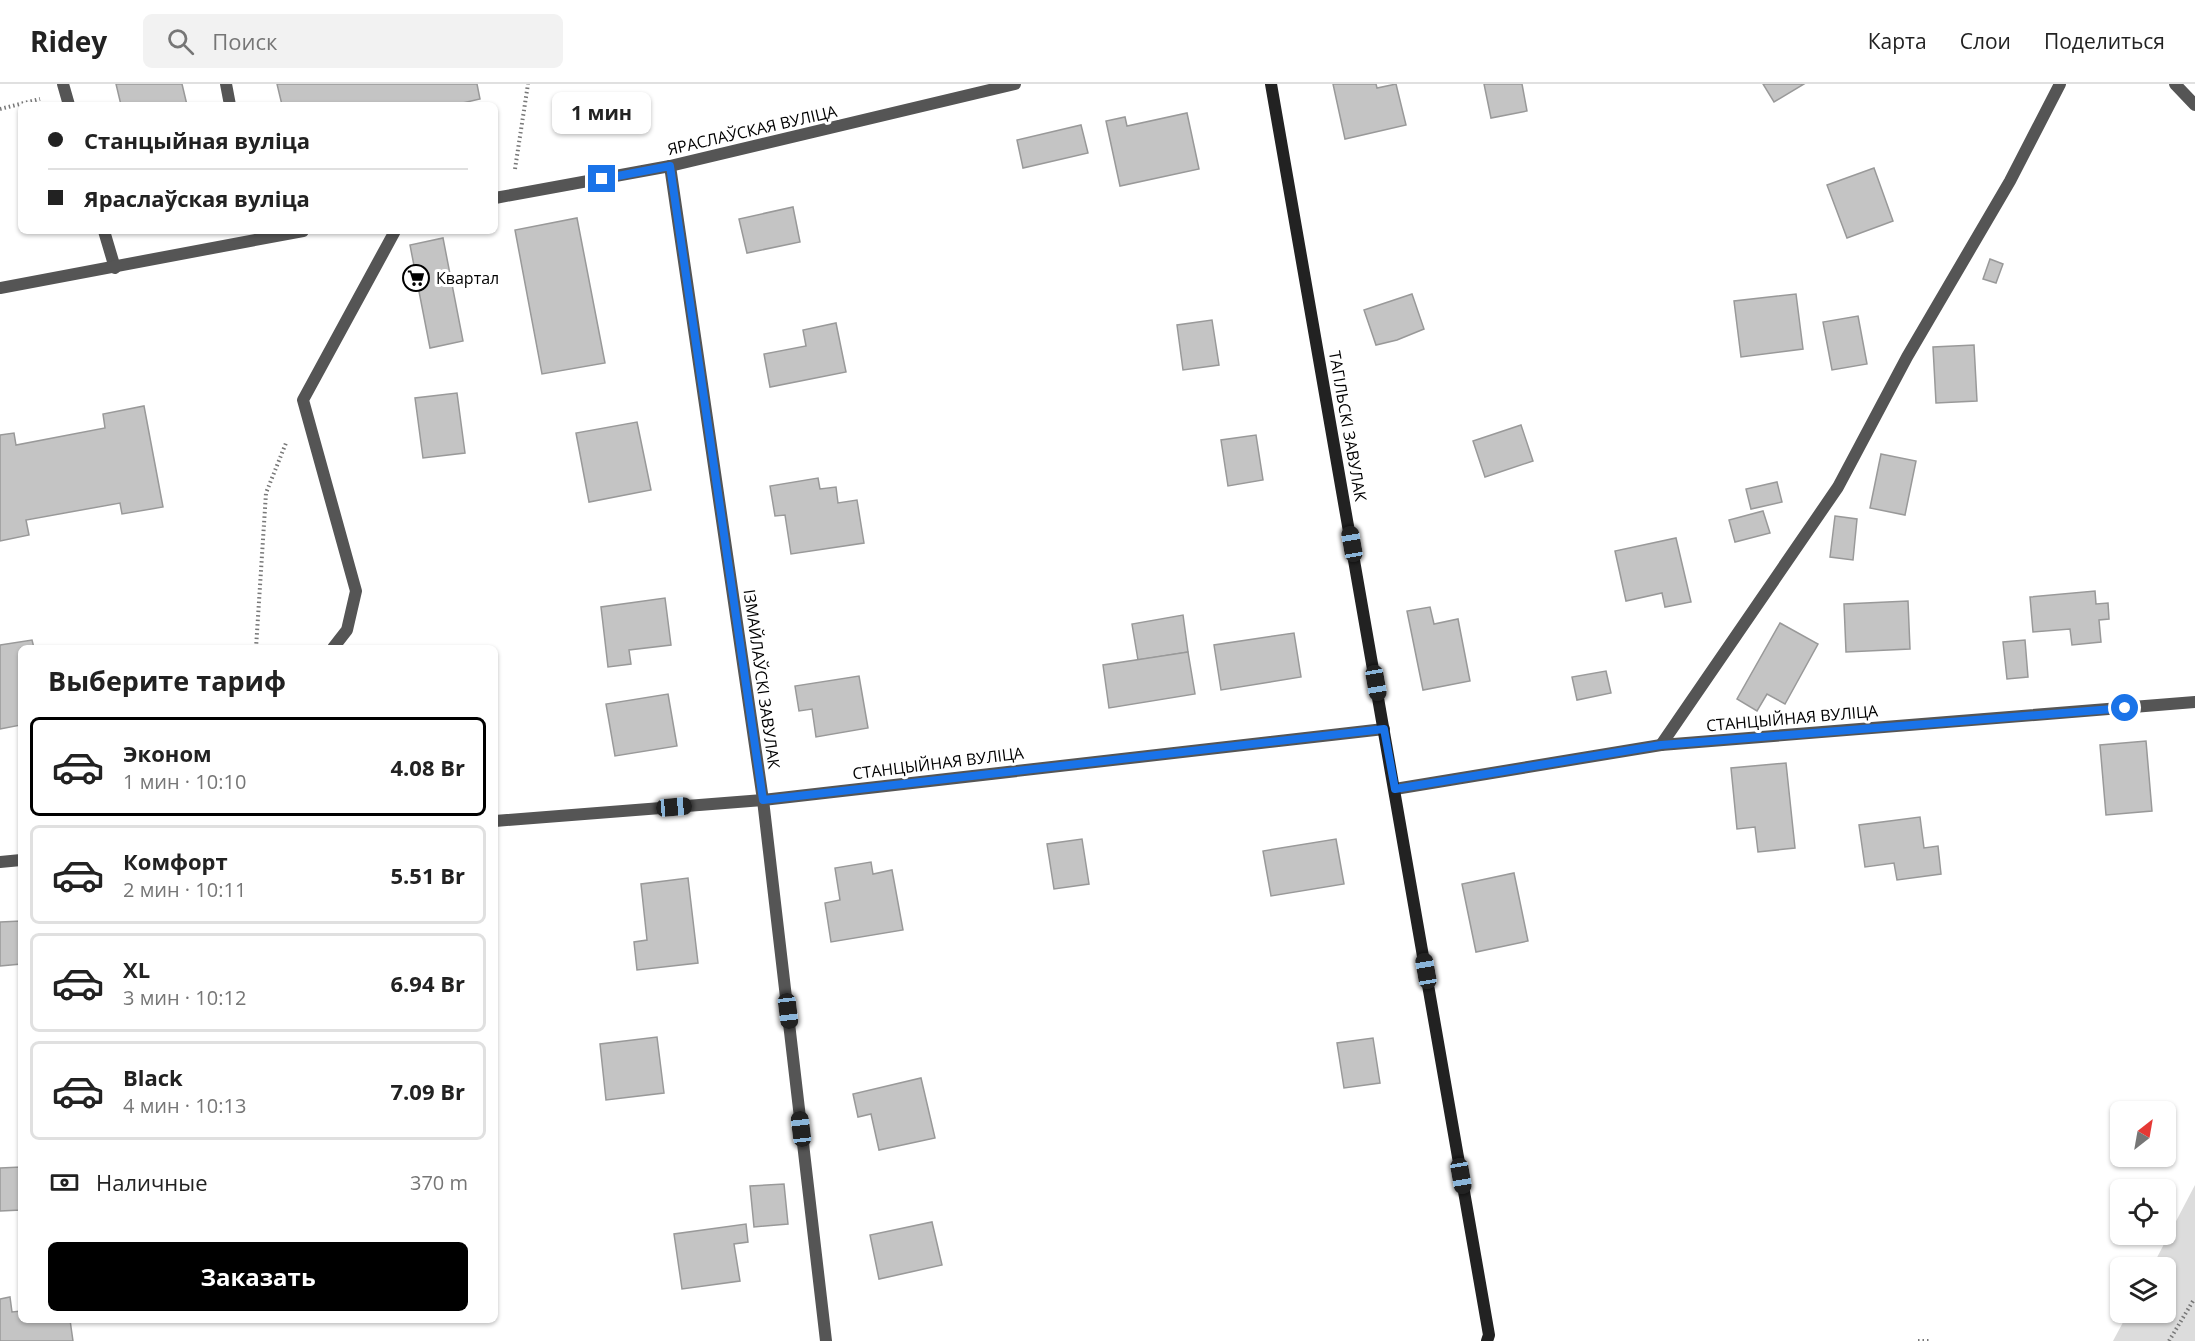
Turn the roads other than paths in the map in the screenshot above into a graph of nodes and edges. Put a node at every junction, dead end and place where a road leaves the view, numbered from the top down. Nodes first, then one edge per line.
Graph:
1 (226, 84) edge
2 (1015, 84) edge
3 (1271, 84) edge
4 (2060, 84) edge
5 (2175, 84) edge
6 (229, 102) edge
7 (2195, 105) edge
8 (670, 166) junction
9 (498, 197) edge
10 (105, 234) edge
11 (393, 234) edge
12 (257, 235) edge
13 (115, 268) junction
14 (0, 288) edge
15 (335, 645) edge
16 (2195, 702) edge
17 (1384, 729) junction
18 (1661, 745) junction
19 (1395, 789) junction
20 (763, 800) junction
21 (498, 821) edge
22 (18, 860) edge
23 (0, 862) edge
24 (826, 1341) edge
25 (1487, 1341) edge

1 - 6 street
2 - 8 street, ЯРАСЛАЎСКАЯ ВУЛІЦА
3 - 17 main road, ТАГІЛЬСКІ ЗАВУЛАК
4 - 18 street
5 - 7 street
8 - 9 street, ЯРАСЛАЎСКАЯ ВУЛІЦА
8 - 20 street, ІЗМАЙЛАЎСКІ ЗАВУЛАК
10 - 13 street
11 - 15 street
12 - 13 street
13 - 14 street
16 - 18 street, СТАНЦЫЙНАЯ ВУЛІЦА
17 - 19 main road, ТАГІЛЬСКІ ЗАВУЛАК
17 - 20 street, СТАНЦЫЙНАЯ ВУЛІЦА
18 - 19 street, СТАНЦЫЙНАЯ ВУЛІЦА
19 - 25 main road, ТАГІЛЬСКІ ЗАВУЛАК
20 - 21 street, СТАНЦЫЙНАЯ ВУЛІЦА
20 - 24 street, ІЗМАЙЛАЎСКІ ЗАВУЛАК
22 - 23 street

